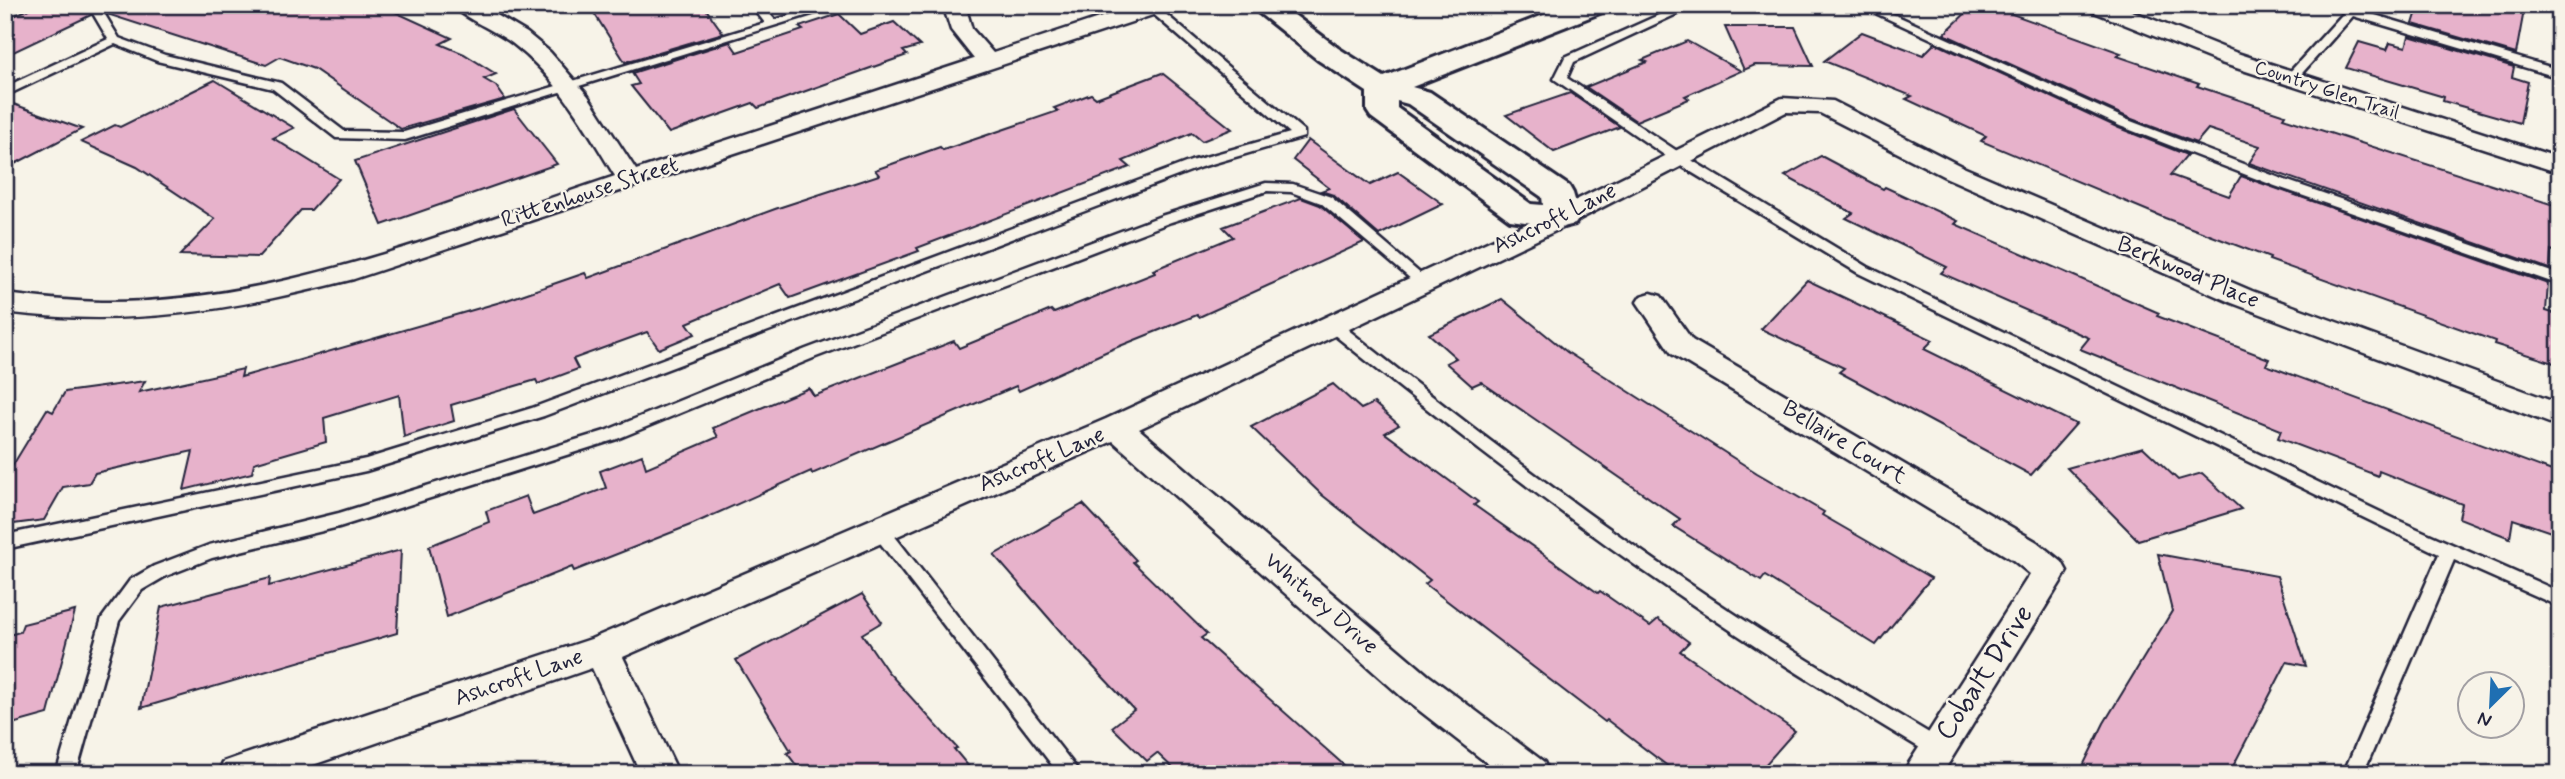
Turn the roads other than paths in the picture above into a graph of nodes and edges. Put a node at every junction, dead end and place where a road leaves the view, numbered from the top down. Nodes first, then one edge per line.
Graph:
1 (93, 5) edge
2 (463, 5) edge
3 (756, 5) edge
4 (836, 5) edge
5 (954, 5) edge
6 (1263, 5) edge
7 (1595, 5) edge
8 (1691, 5) edge
9 (1863, 5) edge
10 (2097, 5) edge
11 (1153, 6) edge
12 (2354, 9) edge
13 (772, 24) junction
14 (116, 40) junction
15 (989, 62) junction
16 (2560, 74) edge
17 (2291, 78) junction
18 (570, 85) junction
19 (1382, 88) junction
20 (5, 92) edge
21 (1825, 106) joint
22 (1678, 158) junction
23 (2560, 166) edge
24 (630, 180) junction
25 (1563, 217) junction
26 (2560, 280) edge
27 (1423, 282) junction
28 (1651, 302) dead end
29 (5, 303) edge
30 (1332, 325) junction
31 (2560, 416) edge
32 (1117, 428) junction
33 (880, 530) junction
34 (5, 542) edge
35 (2449, 551) junction
36 (2050, 571) joint
37 (2560, 600) edge
38 (603, 650) junction
39 (1929, 761) edge
40 (254, 771) edge
41 (66, 774) edge
42 (660, 774) edge
43 (1071, 774) edge
44 (1530, 774) edge
45 (2353, 774) edge

1 - 14 lane
2 - 18 street
3 - 13 lane
4 - 13 lane
5 - 15 street
6 - 19 street
7 - 19 street
8 - 22 lane
9 - 26 lane
10 - 17 street, Country Glen Trail
11 - 15 street, Rittenhouse Street
11 - 34 lane
12 - 16 lane
12 - 17 lane
13 - 18 lane
14 - 18 lane
14 - 20 lane
15 - 24 street, Rittenhouse Street
17 - 23 street, Country Glen Trail
18 - 24 street
19 - 25 street
21 - 22 street, Ashcroft Lane
21 - 31 street, Berkwood Place
22 - 25 street, Ashcroft Lane
22 - 35 lane
24 - 29 street, Rittenhouse Street
25 - 27 street, Ashcroft Lane
27 - 30 street, Ashcroft Lane
27 - 41 lane
28 - 36 street, Bellaire Court
30 - 32 street, Ashcroft Lane
30 - 39 lane
32 - 33 street, Ashcroft Lane
32 - 44 street, Whitney Drive
33 - 38 street, Ashcroft Lane
33 - 43 lane
35 - 37 lane
35 - 45 lane
36 - 39 street, Cobalt Drive
38 - 40 street, Ashcroft Lane
38 - 42 street

